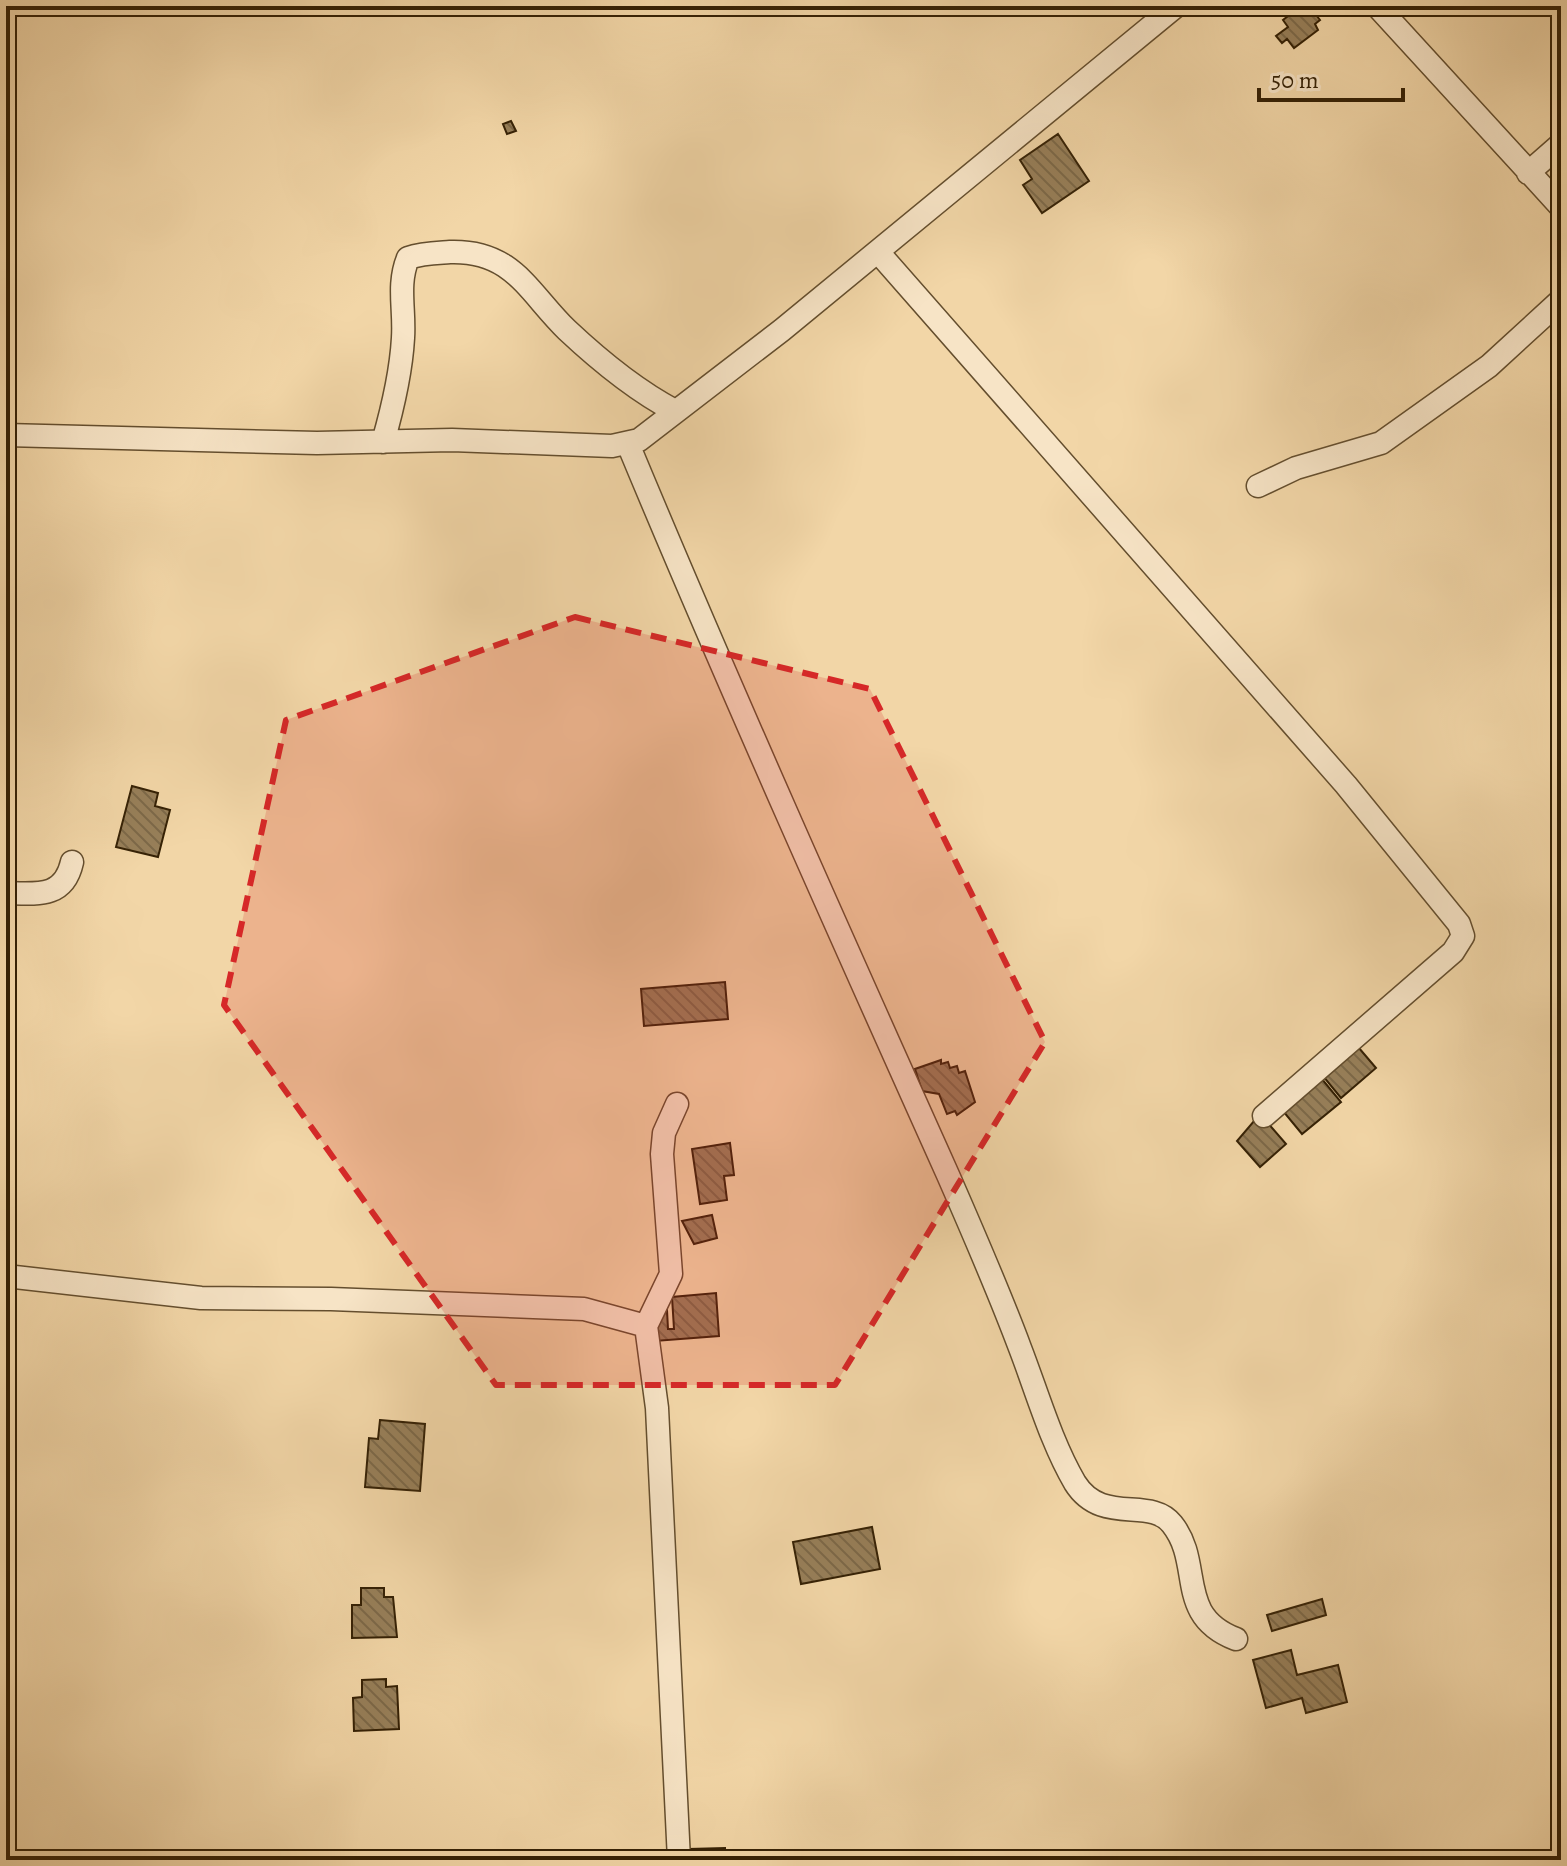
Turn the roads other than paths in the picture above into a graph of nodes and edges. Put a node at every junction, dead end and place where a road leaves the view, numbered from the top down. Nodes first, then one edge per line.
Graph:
1 (1176, 6) edge
2 (1377, 6) edge
3 (1561, 144) edge
4 (1528, 173) junction
5 (1561, 207) edge
6 (878, 252) junction
7 (1561, 300) edge
8 (675, 411) junction
9 (6, 435) edge
10 (383, 442) junction
11 (628, 444) junction
12 (1258, 486) dead end
13 (72, 862) dead end
14 (6, 893) edge
15 (677, 1104) dead end
16 (1264, 1116) dead end
17 (6, 1276) edge
18 (646, 1326) junction
19 (1236, 1639) dead end
20 (679, 1860) edge

1 - 6 street
2 - 4 street
3 - 4 street
4 - 5 street
6 - 8 street
6 - 16 street
7 - 12 street
8 - 10 street
8 - 11 street
9 - 10 street
10 - 11 street
11 - 19 street
13 - 14 street
15 - 18 street
17 - 18 street
18 - 20 street

